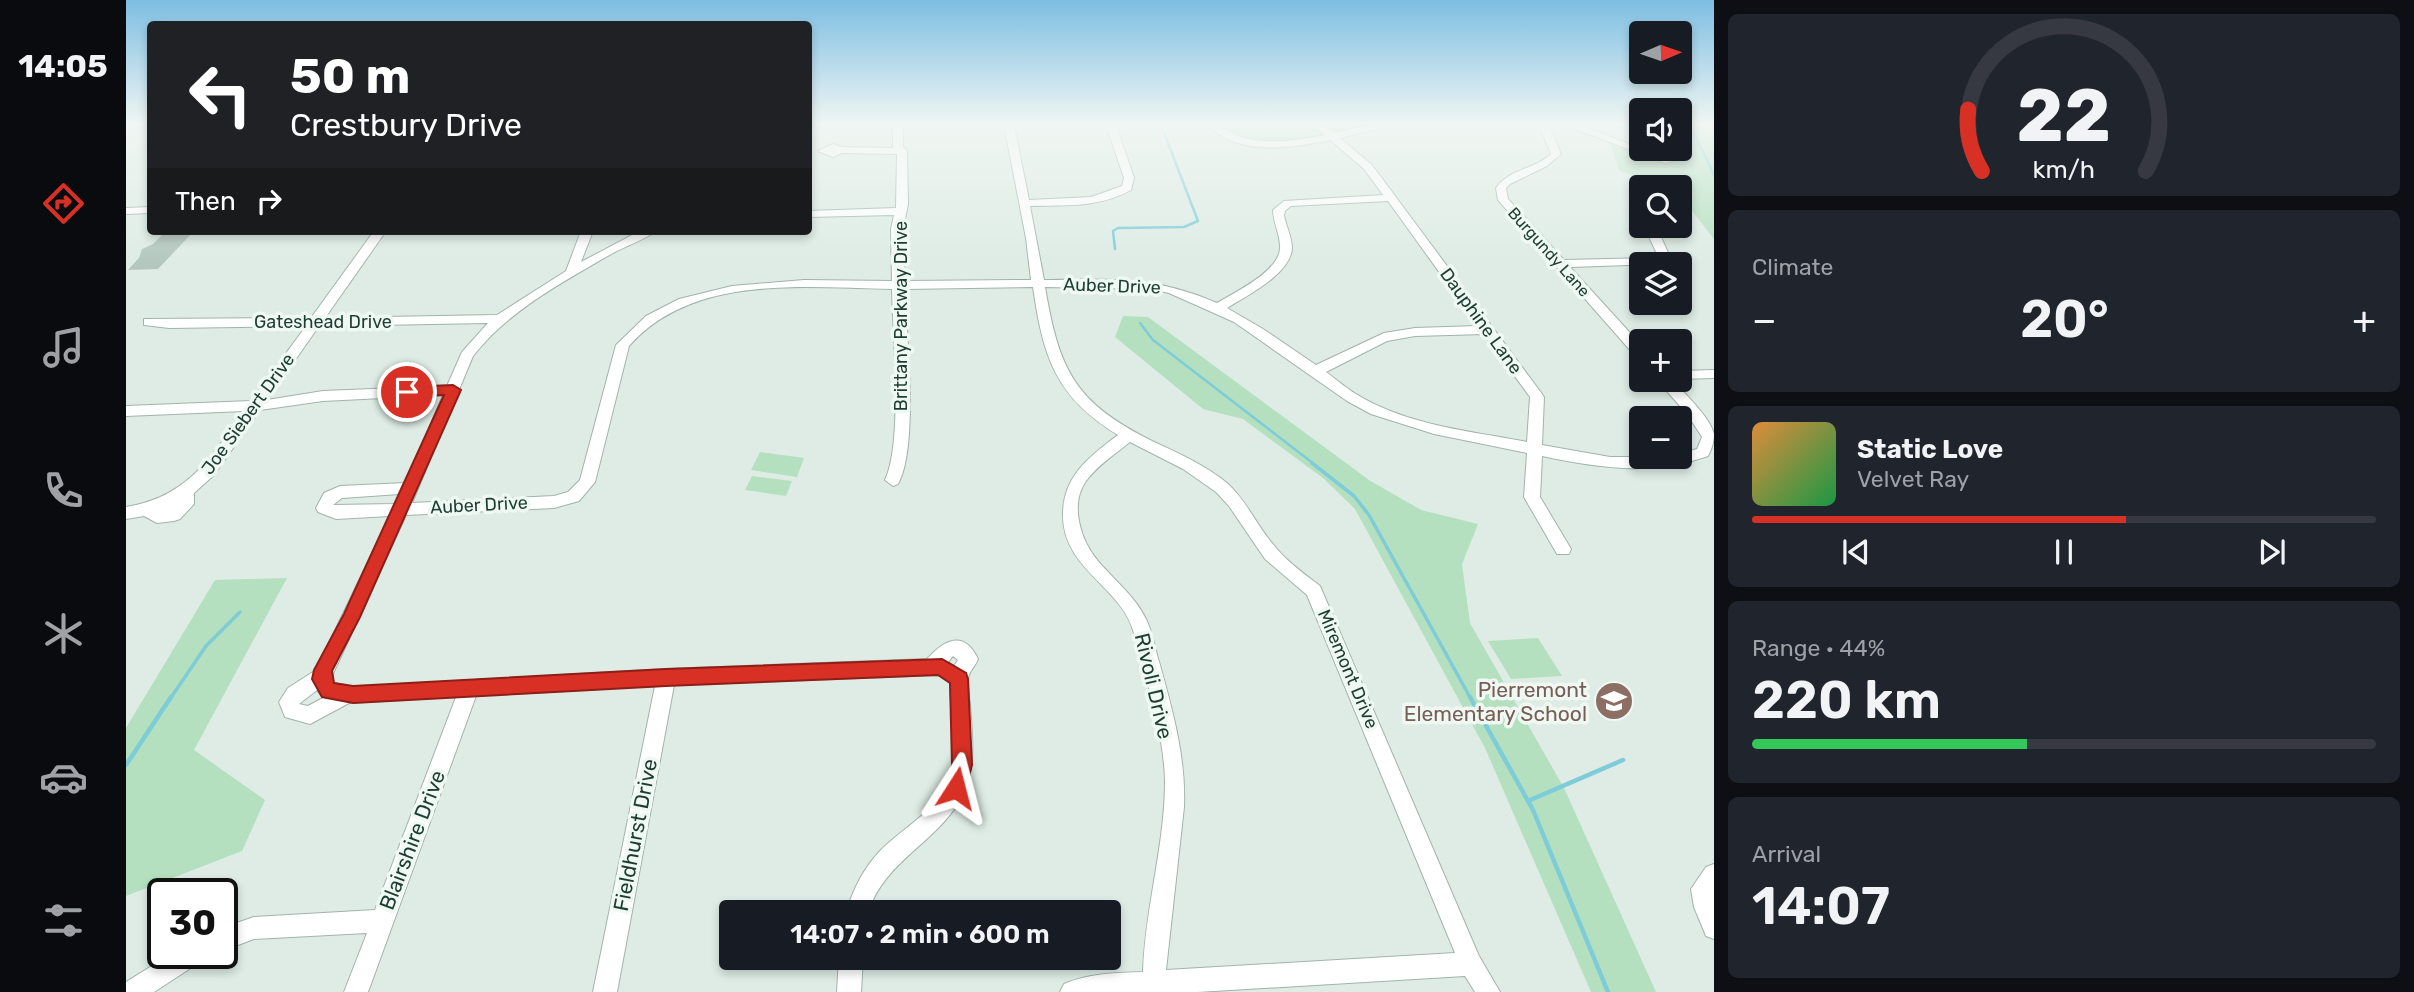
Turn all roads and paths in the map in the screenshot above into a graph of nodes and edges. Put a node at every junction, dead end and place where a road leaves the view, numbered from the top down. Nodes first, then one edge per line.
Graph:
1 (901, 171) edge
2 (1018, 171) edge
3 (1127, 171) edge
4 (1372, 171) edge
5 (1526, 171) edge
6 (1392, 198) junction
7 (1024, 203) junction
8 (147, 210) edge
9 (126, 211) edge
10 (900, 211) junction
11 (812, 214) edge
12 (377, 235) edge
13 (640, 235) edge
14 (593, 237) edge
15 (1656, 238) edge
16 (623, 242) junction
17 (1560, 264) junction
18 (571, 273) junction
19 (1040, 284) junction
20 (900, 285) junction
21 (1220, 307) junction
22 (497, 319) junction
23 (315, 320) junction
24 (149, 322) dead end
25 (1488, 330) junction
26 (1629, 341) edge
27 (1316, 371) junction
28 (1714, 374) edge
29 (1692, 375) edge
30 (453, 390) junction
31 (1675, 392) edge
32 (255, 407) junction
33 (126, 411) edge
34 (1129, 435) junction
35 (1711, 437) edge
36 (1536, 450) junction
37 (893, 480) dead end
38 (411, 488) junction
39 (186, 491) junction
40 (166, 504) joint
41 (146, 509) junction
42 (400, 509) junction
43 (126, 513) edge
44 (1563, 549) dead end
45 (666, 677) junction
46 (329, 685) joint
47 (469, 689) junction
48 (1714, 875) edge
49 (862, 900) edge
50 (382, 921) junction
51 (1714, 928) edge
52 (238, 934) edge
53 (1471, 964) junction
54 (168, 969) edge
55 (850, 970) edge
56 (1154, 982) junction
57 (132, 992) edge
58 (356, 992) edge
59 (605, 992) edge
60 (849, 992) edge
61 (1072, 992) edge
62 (1488, 992) edge

1 - 10 street, Brittany Parkway Drive
2 - 7 street, Miremont Drive
3 - 7 street
4 - 6 street, Dauphine Lane
5 - 17 street, Burgundy Lane
6 - 21 street
6 - 25 street, Dauphine Lane
7 - 19 street, Miremont Drive
8 - 9 street
10 - 11 street
10 - 20 street, Brittany Parkway Drive
12 - 23 street, Joe Siebert Drive
13 - 16 street
14 - 16 street
14 - 18 street
15 - 17 street
16 - 18 street
17 - 26 street, Burgundy Lane
18 - 22 street
19 - 20 street, Auber Drive
19 - 21 street, Auber Drive
19 - 34 street, Miremont Drive
20 - 37 street, Brittany Parkway Drive
20 - 42 street, Auber Drive
21 - 27 street, Auber Drive
22 - 23 street, Gateshead Drive
22 - 30 street
23 - 24 street, Gateshead Drive
23 - 32 street, Joe Siebert Drive
25 - 27 street
25 - 36 street, Dauphine Lane
27 - 36 street, Auber Drive
28 - 29 street
30 - 32 street
30 - 38 street
31 - 35 street
32 - 33 street
32 - 39 street, Joe Siebert Drive
34 - 53 street, Miremont Drive
34 - 56 street, Rivoli Drive
35 - 36 street, Auber Drive
36 - 44 street, Dauphine Lane
38 - 42 street
38 - 42 street, Auber Drive
39 - 40 street, Joe Siebert Drive
39 - 41 street, Joe Siebert Drive
40 - 41 street
41 - 43 street
42 - 46 street
45 - 47 street
45 - 49 street
45 - 59 street, Fieldhurst Drive
46 - 47 street
47 - 50 street, Blairshire Drive
48 - 51 street
50 - 52 street
50 - 58 street, Blairshire Drive
53 - 56 street
53 - 62 street, Miremont Drive
54 - 57 street
55 - 60 street
56 - 61 street

